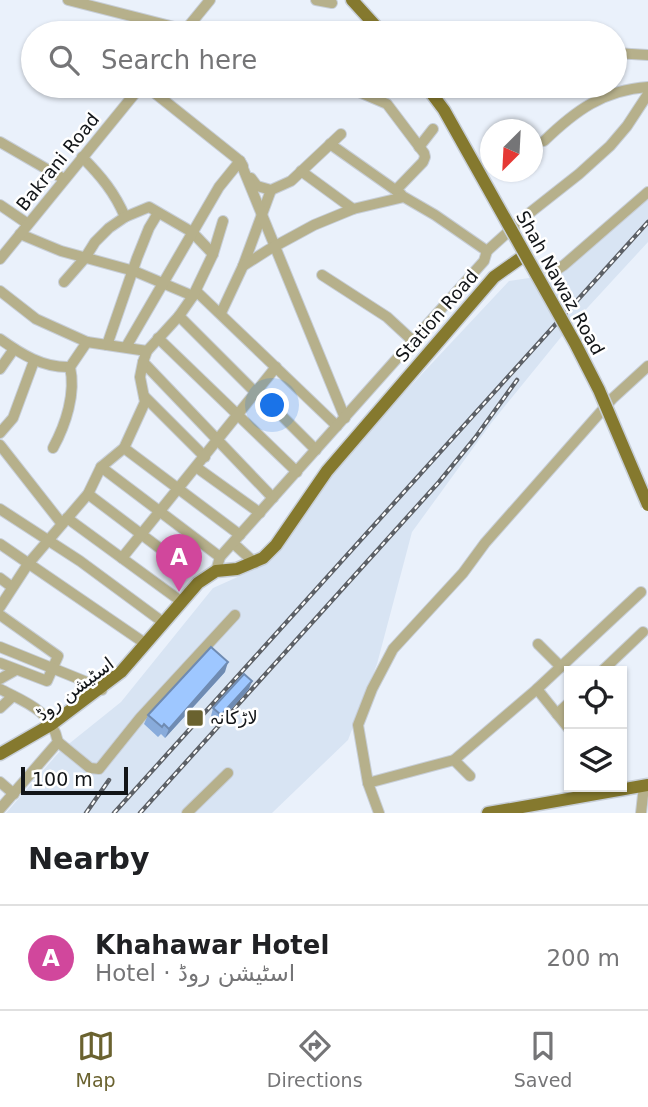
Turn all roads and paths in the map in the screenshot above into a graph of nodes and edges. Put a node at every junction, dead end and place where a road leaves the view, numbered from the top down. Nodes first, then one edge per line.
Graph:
1 (68, 0) edge
2 (210, 0) edge
3 (316, 0) edge
4 (352, 0) edge
5 (332, 3) dead end
6 (145, 21) edge
7 (194, 21) edge
8 (371, 21) edge
9 (627, 54) edge
10 (648, 55) edge
11 (648, 87) edge
12 (627, 88) edge
13 (648, 94) edge
14 (134, 98) edge
15 (159, 98) edge
16 (373, 98) edge
17 (435, 98) edge
18 (602, 98) edge
19 (433, 129) dead end
20 (341, 134) dead end
21 (544, 141) dead end
22 (0, 142) edge
23 (330, 144) junction
24 (419, 147) junction
25 (82, 157) junction
26 (240, 161) junction
27 (301, 171) junction
28 (64, 179) junction
29 (271, 190) junction
30 (648, 192) edge
31 (400, 194) junction
32 (0, 205) edge
33 (353, 209) junction
34 (158, 213) junction
35 (262, 215) junction
36 (125, 218) junction
37 (223, 221) dead end
38 (28, 224) junction
39 (192, 232) junction
40 (20, 234) junction
41 (275, 246) junction
42 (487, 251) junction
43 (213, 254) junction
44 (525, 255) junction
45 (85, 258) junction
46 (0, 259) edge
47 (243, 266) junction
48 (549, 270) dead end
49 (134, 271) junction
50 (323, 275) dead end
51 (64, 282) dead end
52 (162, 284) junction
53 (0, 291) edge
54 (195, 293) junction
55 (221, 313) junction
56 (179, 316) junction
57 (158, 338) junction
58 (0, 339) edge
59 (413, 341) junction
60 (87, 342) junction
61 (107, 345) junction
62 (126, 347) junction
63 (14, 349) junction
64 (147, 351) junction
65 (34, 361) junction
66 (143, 362) junction
67 (648, 366) edge
68 (70, 367) junction
69 (276, 367) junction
70 (0, 369) edge
71 (256, 392) junction
72 (144, 396) junction
73 (383, 406) joint
74 (238, 415) junction
75 (345, 418) junction
76 (337, 426) junction
77 (0, 433) edge
78 (218, 440) junction
79 (0, 445) edge
80 (53, 447) dead end
81 (124, 448) junction
82 (316, 450) junction
83 (205, 457) junction
84 (101, 467) junction
85 (196, 467) junction
86 (296, 472) junction
87 (178, 489) junction
88 (88, 494) junction
89 (273, 498) junction
90 (648, 505) edge
91 (0, 509) edge
92 (260, 513) junction
93 (160, 514) junction
94 (65, 521) junction
95 (142, 535) junction
96 (237, 539) junction
97 (48, 541) junction
98 (0, 544) edge
99 (220, 557) junction
100 (122, 558) junction
101 (178, 562) dead end
102 (255, 563) junction
103 (28, 564) junction
104 (216, 572) junction
105 (0, 578) edge
106 (12, 587) junction
107 (641, 592) dead end
108 (182, 602) junction
109 (0, 607) edge
110 (0, 615) edge
111 (235, 615) dead end
112 (164, 623) junction
113 (643, 632) dead end
114 (146, 644) junction
115 (538, 644) dead end
116 (0, 647) edge
117 (0, 663) edge
118 (607, 666) edge
119 (561, 667) junction
120 (53, 668) junction
121 (16, 670) junction
122 (0, 679) edge
123 (0, 689) edge
124 (101, 689) junction
125 (537, 689) junction
126 (13, 696) junction
127 (0, 708) edge
128 (564, 708) edge
129 (557, 714) junction
130 (53, 726) junction
131 (568, 729) edge
132 (58, 742) junction
133 (0, 754) edge
134 (0, 760) edge
135 (454, 760) junction
136 (228, 773) dead end
137 (470, 776) dead end
138 (0, 782) edge
139 (368, 783) junction
140 (646, 785) edge
141 (627, 787) edge
142 (583, 792) edge
143 (14, 794) junction
144 (0, 809) edge
145 (187, 813) edge
146 (379, 813) edge
147 (488, 813) edge
148 (641, 813) edge

1 - 6 street
2 - 7 street
3 - 5 street
4 - 8 main road
9 - 10 street
11 - 12 street
13 - 42 street
14 - 25 street, Bakrani Road
15 - 26 street
16 - 24 street
17 - 44 main road, Shah Nawaz Road, bridge
18 - 21 street
19 - 24 street
20 - 23 street
22 - 28 street
23 - 27 street
23 - 31 street
24 - 31 street
25 - 28 street, Bakrani Road
25 - 36 street
26 - 29 street
26 - 35 street
26 - 39 street
27 - 29 street
27 - 33 street
28 - 38 street, Bakrani Road
29 - 35 street
30 - 48 street
31 - 33 street
31 - 42 street
32 - 38 street
33 - 41 street
34 - 36 street
34 - 39 street
34 - 49 street
35 - 41 street
35 - 47 street
36 - 45 street
37 - 43 street
38 - 40 street, Bakrani Road
39 - 43 street
39 - 52 street
40 - 45 street
40 - 46 street, Bakrani Road
41 - 47 street
41 - 75 street
42 - 59 street
43 - 54 street
44 - 73 main road, Station Road
44 - 90 main road, Shah Nawaz Road, bridge
45 - 49 street
45 - 51 street
47 - 55 street
49 - 52 street
49 - 61 street
50 - 59 street
52 - 54 street
52 - 62 street
53 - 60 street
54 - 55 street
54 - 56 street
55 - 69 street
56 - 57 street
56 - 71 street
57 - 64 street
57 - 74 street
58 - 63 street
59 - 75 street
60 - 61 street
60 - 68 street
61 - 62 street
62 - 64 street
63 - 65 street
63 - 70 street
64 - 66 street
65 - 68 street
65 - 77 street
66 - 72 street
66 - 78 street
67 - 139 street
68 - 80 street
69 - 71 street
69 - 76 street
71 - 74 street
71 - 82 street
72 - 81 street
72 - 83 street
73 - 102 main road, اسٹیشن روڈ
74 - 78 street
74 - 86 street
75 - 76 street
76 - 82 street
78 - 83 street
78 - 89 street
79 - 94 street
81 - 84 street
81 - 87 street
82 - 86 street
83 - 85 street
84 - 88 street
84 - 93 street
85 - 87 street
85 - 92 street
86 - 89 street
87 - 93 street
87 - 96 street
88 - 94 street
88 - 95 street
89 - 92 street
91 - 97 street
92 - 96 street
93 - 95 street
93 - 99 street
94 - 97 street
94 - 100 street
95 - 100 street
95 - 101 street
96 - 99 street
96 - 102 street
97 - 103 street
97 - 112 street
98 - 103 street
99 - 104 street
100 - 108 street
102 - 104 main road, اسٹیشن روڈ
103 - 106 street
103 - 114 street
104 - 108 main road, اسٹیشن روڈ
104 - 124 main road, اسٹیشن روڈ
105 - 106 street
106 - 109 street
107 - 119 street
108 - 112 main road, اسٹیشن روڈ
110 - 120 street
111 - 132 street
112 - 114 main road, اسٹیشن روڈ
113 - 118 street
114 - 124 main road, اسٹیشن روڈ
115 - 119 street
116 - 120 street
117 - 121 street
119 - 125 street
120 - 121 street
120 - 124 street
121 - 122 street
123 - 126 street
124 - 130 main road, اسٹیشن روڈ
125 - 129 street
125 - 135 street
126 - 127 street
126 - 130 street
128 - 129 street
129 - 131 street
130 - 132 street
130 - 133 main road, اسٹیشن روڈ
130 - 134 main road, اسٹیشن روڈ
132 - 143 street
135 - 137 street
135 - 139 street
136 - 145 street
138 - 143 street
139 - 146 street
140 - 141 main road
140 - 148 street
142 - 147 main road
143 - 144 street

